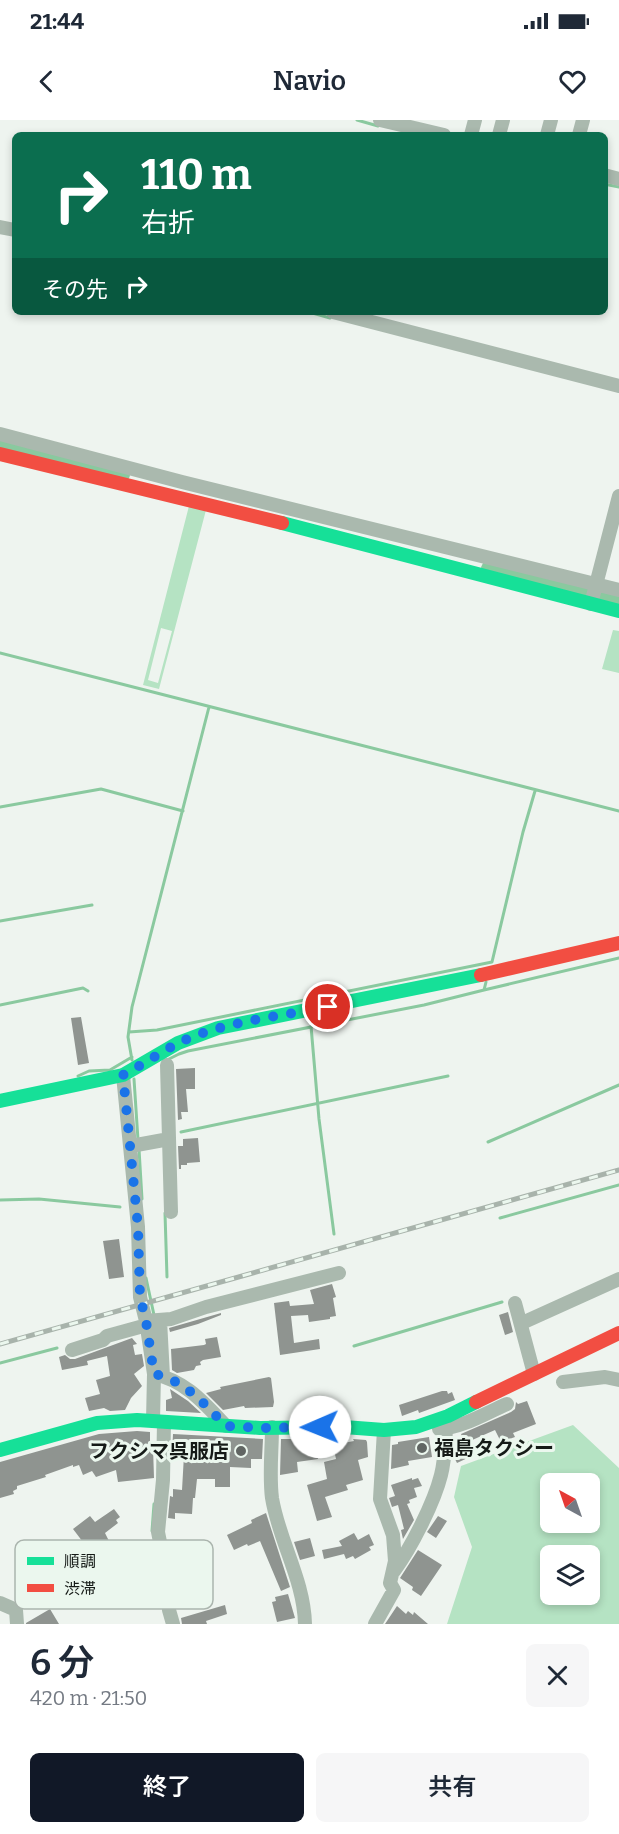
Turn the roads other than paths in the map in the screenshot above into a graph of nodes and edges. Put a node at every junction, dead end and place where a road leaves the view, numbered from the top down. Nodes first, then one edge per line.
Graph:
1 (380, 120) edge
2 (418, 124) edge
3 (437, 132) edge
4 (345, 315) edge
5 (619, 386) edge
6 (0, 434) edge
7 (0, 454) edge
8 (619, 495) edge
9 (619, 591) edge
10 (593, 594) junction
11 (619, 611) edge
12 (619, 943) edge
13 (167, 1065) dead end
14 (123, 1075) junction
15 (0, 1101) edge
16 (165, 1140) junction
17 (136, 1145) junction
18 (171, 1212) dead end
19 (339, 1274) dead end
20 (619, 1279) edge
21 (515, 1303) dead end
22 (152, 1321) junction
23 (522, 1323) junction
24 (619, 1333) edge
25 (72, 1350) dead end
26 (534, 1374) junction
27 (159, 1375) junction
28 (619, 1380) edge
29 (563, 1382) dead end
30 (507, 1404) dead end
31 (159, 1422) junction
32 (226, 1426) junction
33 (272, 1427) junction
34 (416, 1427) junction
35 (446, 1429) junction
36 (384, 1430) junction
37 (0, 1450) edge
38 (160, 1540) edge
39 (392, 1573) junction
40 (0, 1603) edge
41 (169, 1609) edge
42 (17, 1624) edge
43 (173, 1624) edge
44 (305, 1624) edge
45 (375, 1624) edge

1 - 2 street
2 - 3 street
4 - 5 street
6 - 10 street
7 - 10 street
8 - 10 street
9 - 10 street
10 - 11 street
12 - 14 street
13 - 16 street
14 - 15 street
14 - 17 street
16 - 17 street
16 - 18 street
17 - 22 street
19 - 22 street
20 - 23 street
21 - 23 street
22 - 25 street
22 - 27 street
23 - 26 street
24 - 26 street
26 - 34 street
27 - 31 street
27 - 32 street
28 - 29 street
30 - 35 street
31 - 32 street
31 - 37 street
31 - 38 street
32 - 33 street
33 - 36 street
33 - 44 street
34 - 35 street
34 - 36 street
35 - 39 street
36 - 39 street
39 - 45 street
40 - 42 street
41 - 43 street

